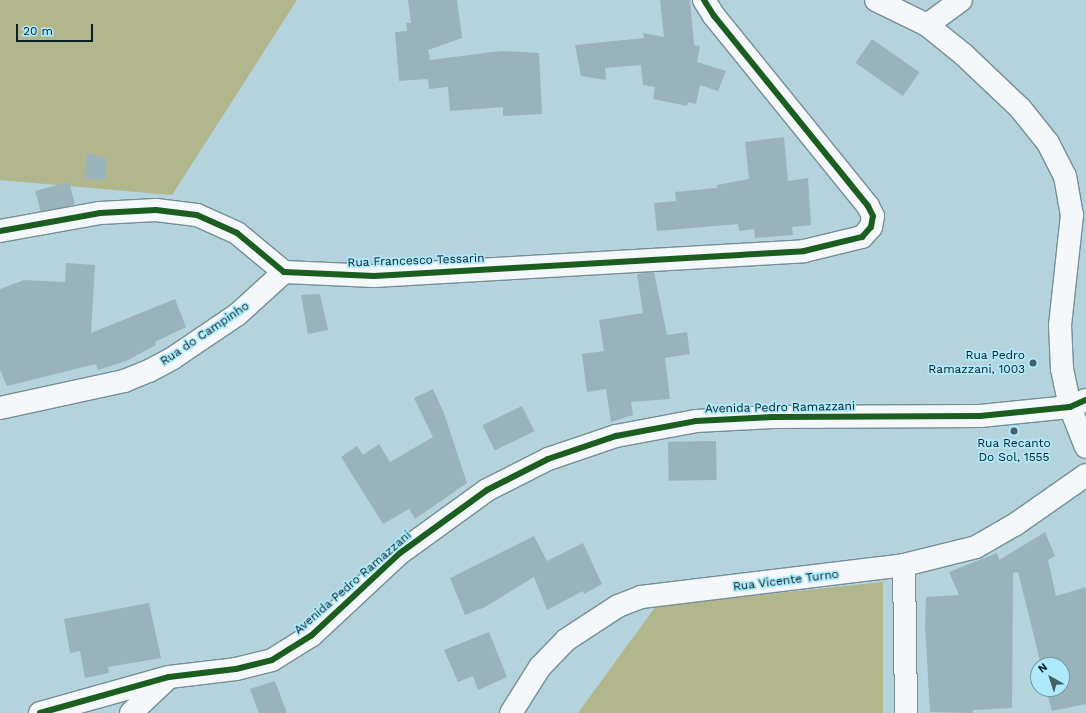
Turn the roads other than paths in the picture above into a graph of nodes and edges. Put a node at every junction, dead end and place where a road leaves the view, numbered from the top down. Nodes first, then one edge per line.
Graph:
1 (704, 0) edge
2 (876, 0) edge
3 (961, 0) edge
4 (927, 25) junction
5 (0, 231) edge
6 (284, 272) junction
7 (1078, 404) edge
8 (0, 408) edge
9 (1086, 447) edge
10 (1086, 475) edge
11 (904, 565) junction
12 (169, 677) junction
13 (40, 713) edge
14 (131, 713) edge
15 (512, 713) edge
16 (906, 713) edge

1 - 6 street, Rua Francesco Tessarin
2 - 4 street
3 - 4 street
4 - 7 street
5 - 6 street
6 - 8 street, Rua do Campinho
7 - 9 street
7 - 12 street, Avenida Pedro Ramazzani
10 - 11 street, Rua Vicente Turno
11 - 15 street, Rua Vicente Turno
11 - 16 street
12 - 13 street, Avenida Pedro Ramazzani
12 - 14 street

